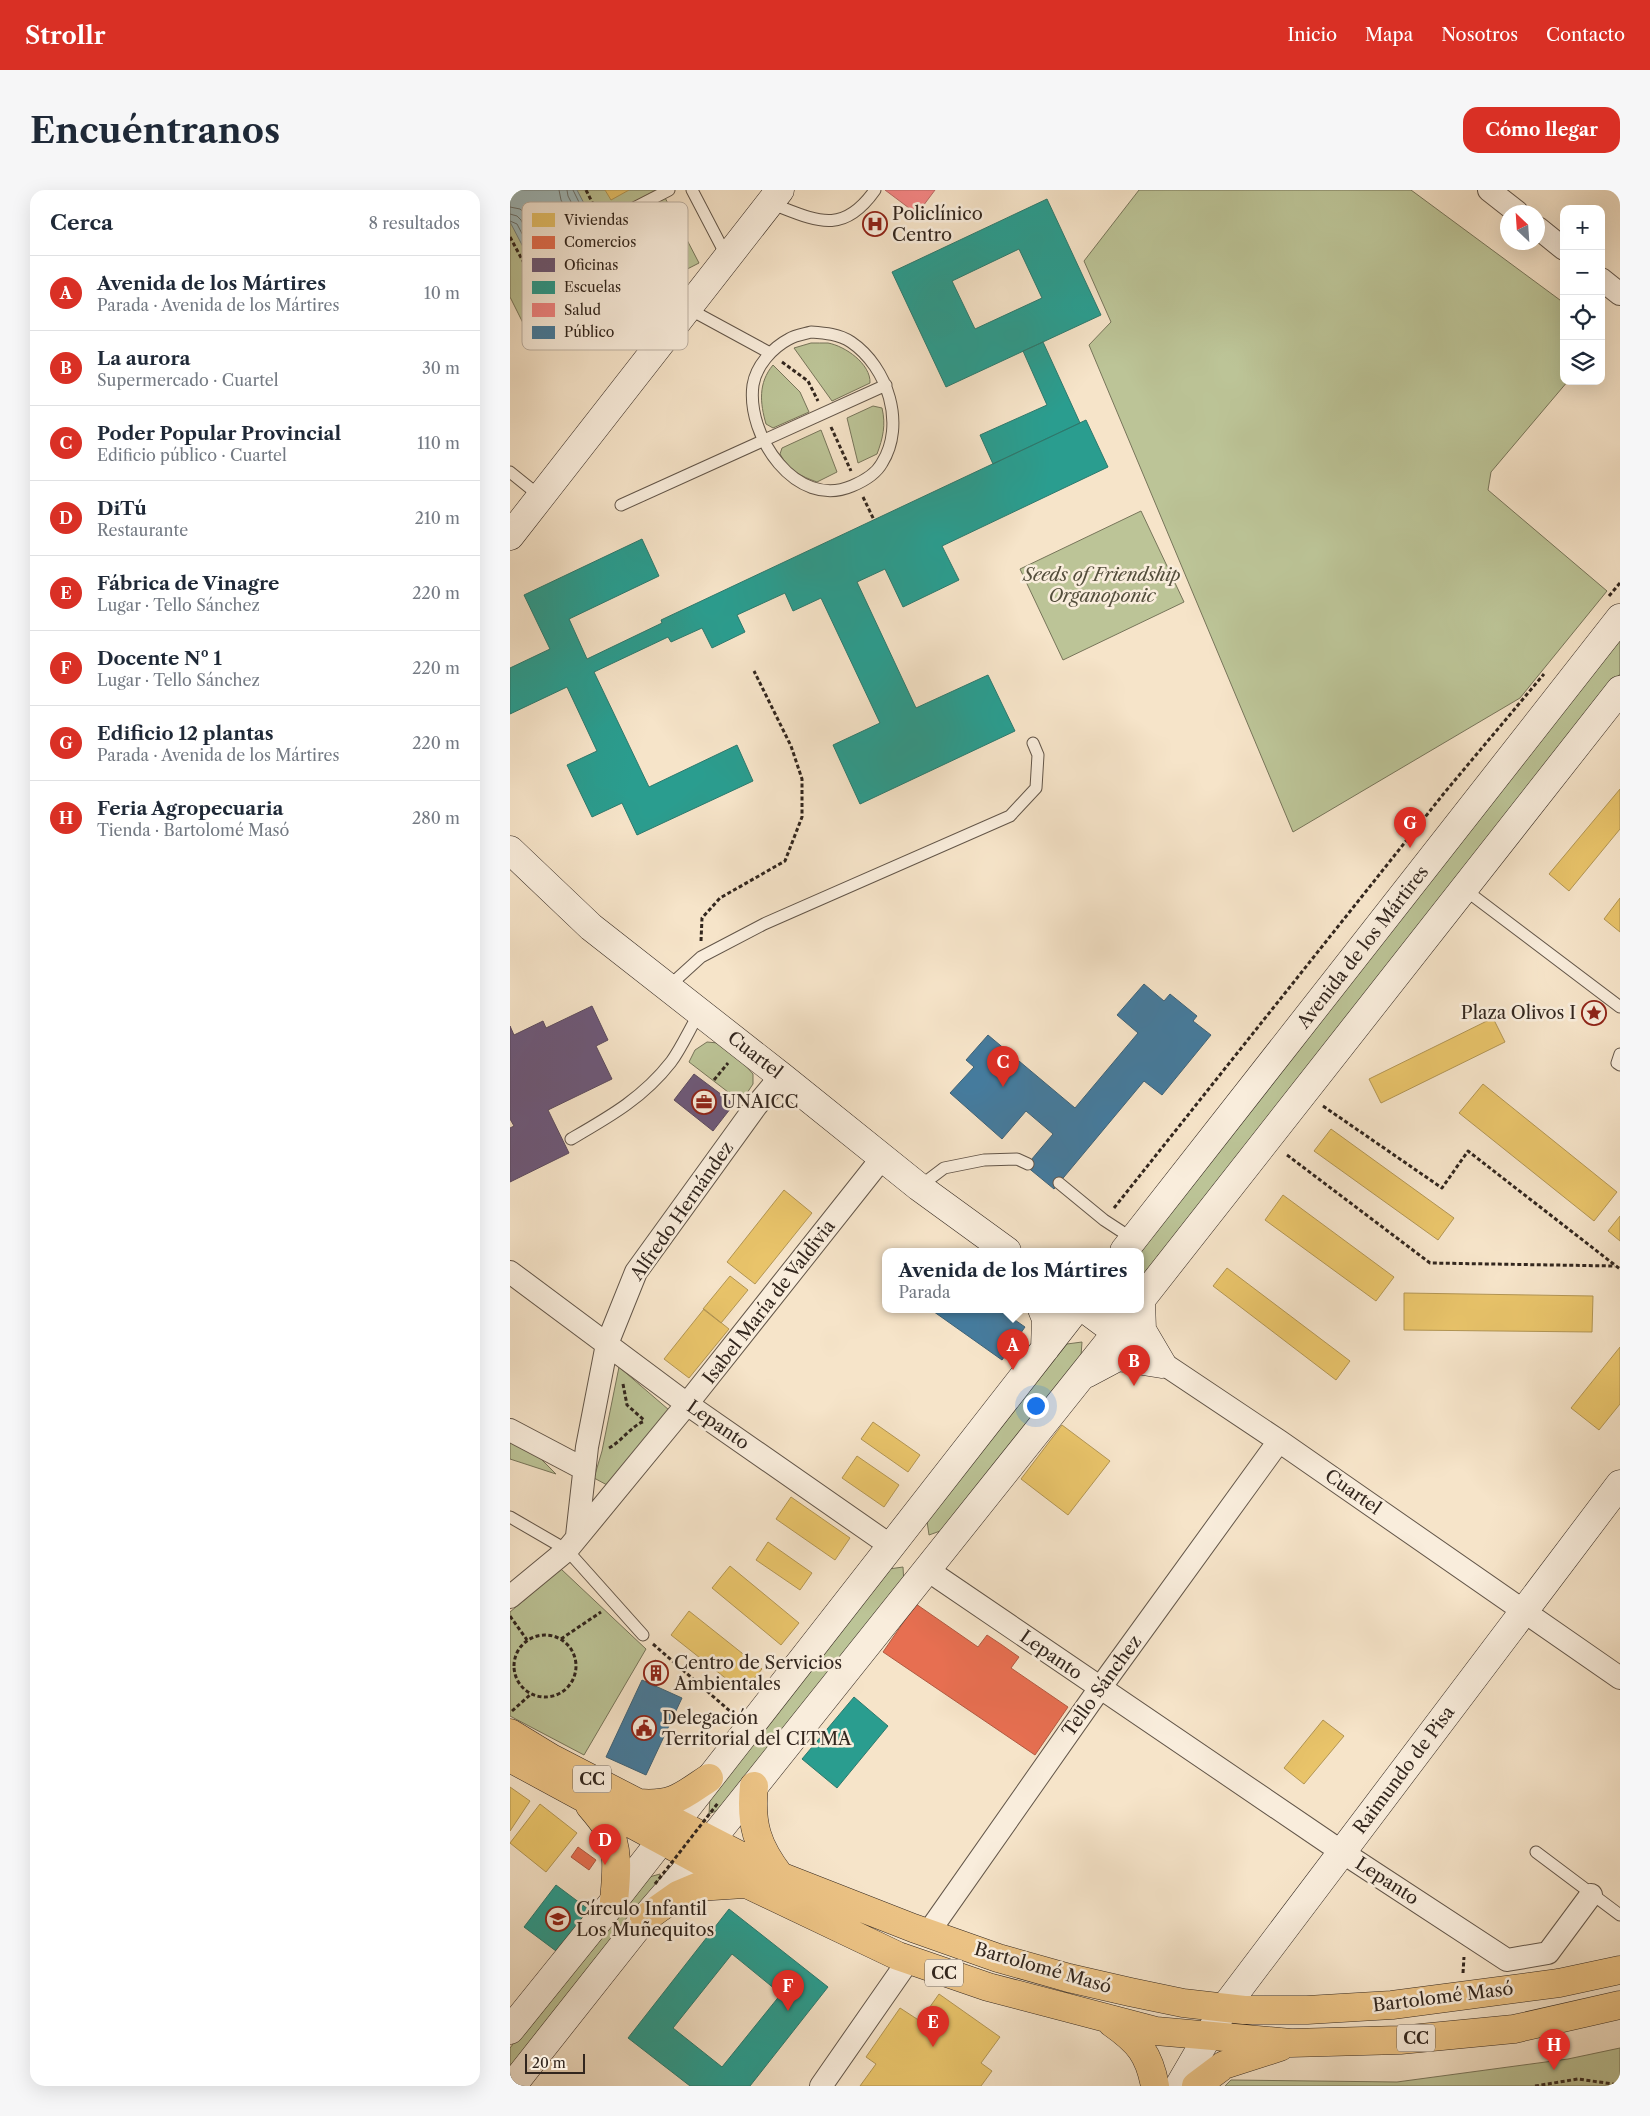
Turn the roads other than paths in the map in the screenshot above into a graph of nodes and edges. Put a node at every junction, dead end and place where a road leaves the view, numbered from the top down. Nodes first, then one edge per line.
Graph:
1 (669, 190) edge
2 (692, 190) edge
3 (875, 190) edge
4 (1489, 190) edge
5 (775, 197) edge
6 (646, 202) edge
7 (1508, 205) edge
8 (1545, 234) edge
9 (1560, 246) edge
10 (727, 257) junction
11 (1605, 282) edge
12 (1620, 294) edge
13 (689, 310) joint
14 (657, 350) edge
15 (770, 353) junction
16 (886, 384) junction
17 (763, 440) junction
18 (510, 472) edge
19 (541, 497) junction
20 (621, 505) dead end
21 (510, 536) edge
22 (1614, 608) edge
23 (1620, 690) edge
24 (1033, 743) dead end
25 (510, 850) edge
26 (1464, 889) junction
27 (668, 987) junction
28 (1620, 1007) edge
29 (700, 1012) junction
30 (1620, 1054) edge
31 (1620, 1065) edge
32 (781, 1076) junction
33 (570, 1139) dead end
34 (882, 1158) junction
35 (1028, 1164) dead end
36 (1059, 1183) dead end
37 (919, 1187) junction
38 (1129, 1245) edge
39 (1003, 1248) edge
40 (510, 1272) edge
41 (1144, 1297) edge
42 (1044, 1313) edge
43 (1073, 1313) edge
44 (1090, 1313) edge
45 (1132, 1313) edge
46 (1141, 1313) edge
47 (1116, 1332) junction
48 (607, 1344) junction
49 (1045, 1349) junction
50 (1162, 1364) junction
51 (1078, 1378) junction
52 (688, 1404) junction
53 (510, 1430) edge
54 (1280, 1441) junction
55 (586, 1458) junction
56 (1620, 1484) edge
57 (510, 1516) edge
58 (572, 1543) junction
59 (891, 1546) junction
60 (926, 1568) junction
61 (510, 1596) edge
62 (1524, 1611) junction
63 (643, 1635) road end
64 (1620, 1678) edge
65 (1100, 1688) junction
66 (510, 1733) edge
67 (510, 1758) edge
68 (754, 1786) junction
69 (714, 1790) junction
70 (586, 1801) junction
71 (637, 1802) junction
72 (668, 1831) junction
73 (703, 1850) junction
74 (1342, 1852) junction
75 (1536, 1852) dead end
76 (780, 1876) junction
77 (750, 1884) junction
78 (1591, 1895) junction
79 (614, 1901) junction
80 (1620, 1915) edge
81 (644, 1919) junction
82 (928, 1933) junction
83 (908, 1961) junction
84 (1620, 1970) edge
85 (1620, 2005) edge
86 (1225, 2007) junction
87 (1105, 2018) junction
88 (510, 2030) edge
89 (1209, 2037) junction
90 (1291, 2043) junction
91 (512, 2086) edge
92 (821, 2086) edge
93 (1155, 2086) edge
94 (1179, 2086) edge
95 (1196, 2086) edge

1 - 6 lane
2 - 10 lane
3 - 5 lane
4 - 7 street
5 - 10 main road
8 - 9 street
10 - 13 main road
11 - 12 street
13 - 15 lane
14 - 19 main road
15 - 16 lane
15 - 17 lane
16 - 17 lane
16 - 17 lane
17 - 20 lane
18 - 19 lane
19 - 21 main road
22 - 38 main road, Avenida de los Mártires
23 - 26 main road
24 - 27 lane
25 - 27 main road, Cuartel
26 - 28 lane
26 - 41 main road
27 - 29 main road, Cuartel
29 - 32 main road, Cuartel
29 - 33 lane
30 - 31 lane
32 - 34 main road, Cuartel
32 - 48 street, Alfredo Hernández
34 - 37 main road, Cuartel
34 - 52 street, Isabel María de Valdivia
35 - 37 lane
36 - 38 lane
37 - 39 main road, Cuartel
40 - 48 street, Lepanto
42 - 49 main road
43 - 49 main road
44 - 47 main road, Cuartel
45 - 47 main road
46 - 50 main road
47 - 50 street, Cuartel
47 - 51 main road
48 - 52 street, Lepanto
48 - 55 street, Alfredo Hernández
49 - 59 main road
50 - 51 main road
50 - 54 street, Cuartel
51 - 60 main road
52 - 58 street, Isabel María de Valdivia
52 - 59 street, Lepanto
53 - 55 street
54 - 62 street, Cuartel
54 - 65 street, Tello Sánchez
55 - 58 street, Alfredo Hernández
56 - 62 main road, Raimundo de Pisa
57 - 58 lane
58 - 61 street, Isabel María de Valdivia
58 - 63 lane
59 - 60 main road, Lepanto
59 - 69 main road
60 - 65 street, Lepanto
60 - 68 main road
62 - 64 street, Cuartel
62 - 74 main road, Raimundo de Pisa
65 - 74 street, Lepanto
65 - 82 street, Tello Sánchez
66 - 71 main road, CC
67 - 70 main road, CC
68 - 73 main road
68 - 76 main road
69 - 71 main road
69 - 72 main road
70 - 72 main road, CC
70 - 79 main road
71 - 72 main road, CC
72 - 73 main road, CC
72 - 79 main road
73 - 76 main road, Bartolomé Masó / CC
73 - 77 main road, Bartolomé Masó / CC
73 - 81 main road
74 - 78 street, Lepanto
74 - 86 main road, Raimundo de Pisa
75 - 78 lane
76 - 82 main road, Bartolomé Masó / CC
77 - 81 main road
77 - 83 main road, Bartolomé Masó / CC
78 - 80 lane
79 - 88 main road
81 - 91 main road
82 - 86 main road, Bartolomé Masó / CC
83 - 87 main road, Bartolomé Masó / CC
83 - 92 street
84 - 86 main road, Bartolomé Masó / CC
85 - 90 main road, Bartolomé Masó / CC
86 - 89 main road, Raimundo de Pisa
87 - 89 main road, Bartolomé Masó / CC
87 - 93 main road
89 - 90 main road, Bartolomé Masó / CC
89 - 94 main road, Raimundo de Pisa
90 - 95 main road

